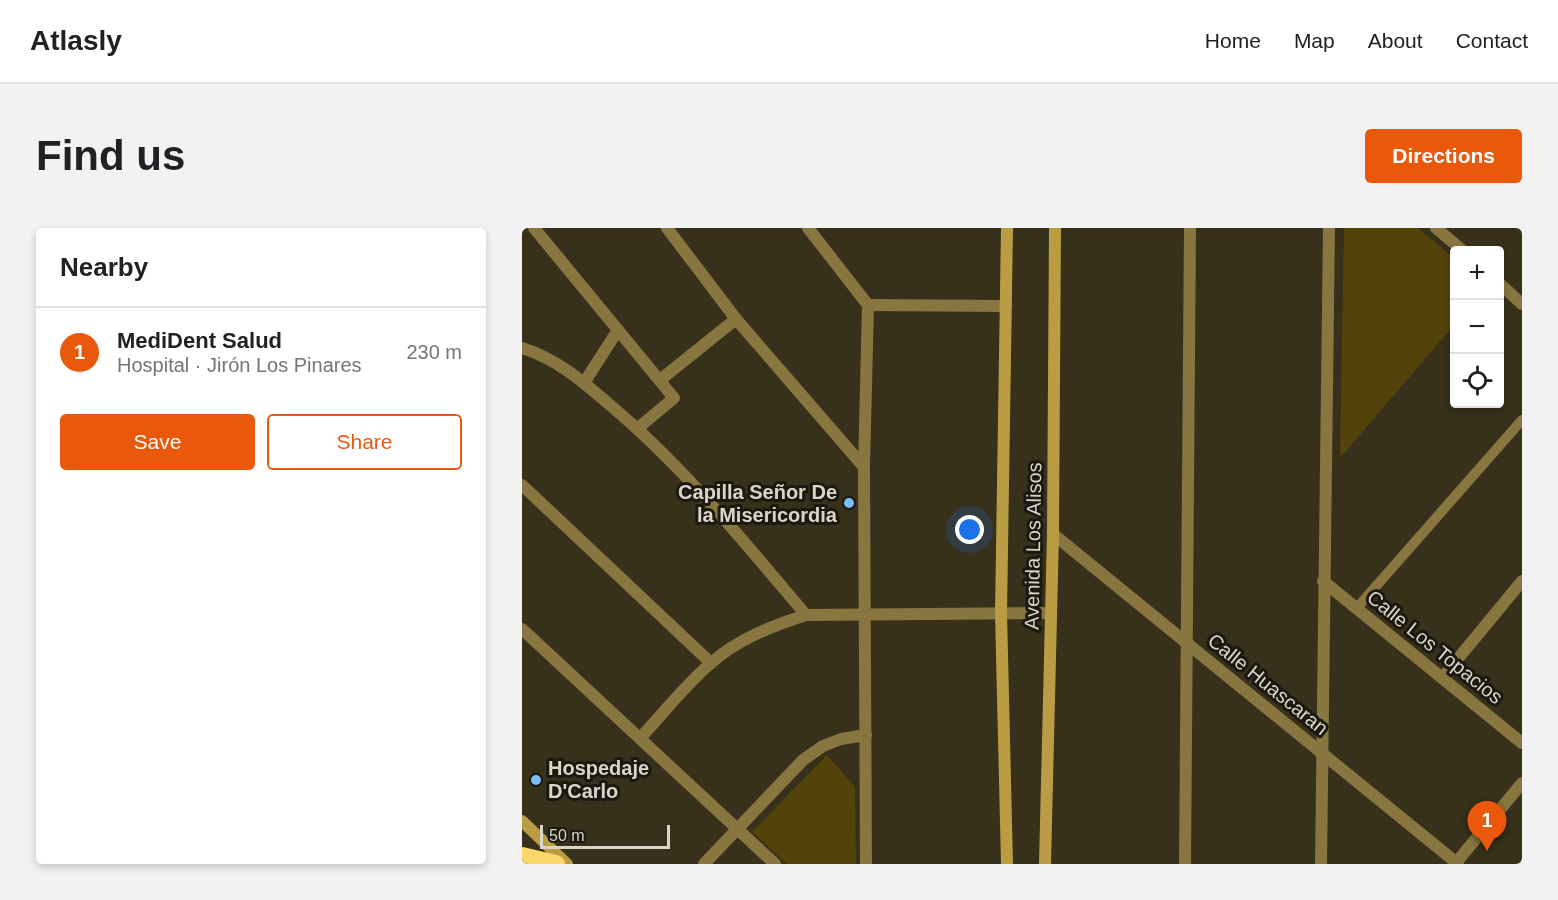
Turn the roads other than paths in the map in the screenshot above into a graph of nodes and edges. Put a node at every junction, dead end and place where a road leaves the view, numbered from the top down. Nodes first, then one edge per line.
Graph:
1 (534, 228) edge
2 (667, 228) edge
3 (808, 228) edge
4 (1007, 228) edge
5 (1055, 228) edge
6 (1190, 228) edge
7 (1329, 228) edge
8 (1436, 228) edge
9 (1457, 246) edge
10 (1504, 288) edge
11 (1522, 304) edge
12 (868, 305) junction
13 (1006, 306) junction
14 (736, 319) junction
15 (618, 330) junction
16 (522, 348) edge
17 (660, 380) junction
18 (584, 383) junction
19 (1522, 420) edge
20 (638, 428) junction
21 (864, 467) junction
22 (522, 485) edge
23 (1053, 534) junction
24 (1323, 581) junction
25 (1522, 581) edge
26 (1356, 609) junction
27 (864, 613) junction
28 (1001, 613) junction
29 (1051, 613) junction
30 (806, 615) junction
31 (522, 629) edge
32 (1188, 643) junction
33 (711, 663) junction
34 (1442, 678) junction
35 (866, 735) junction
36 (640, 738) junction
37 (1522, 743) edge
38 (1322, 752) junction
39 (1522, 783) edge
40 (522, 821) edge
41 (738, 829) junction
42 (522, 856) edge
43 (1456, 863) edge
44 (556, 864) edge
45 (567, 864) edge
46 (704, 864) edge
47 (775, 864) edge
48 (866, 864) edge
49 (1007, 864) edge
50 (1045, 864) edge
51 (1185, 864) edge
52 (1321, 864) edge

1 - 15 street
2 - 14 street
3 - 12 street
4 - 13 street, Avenida Los Alisos
5 - 23 street, Avenida Los Alisos
6 - 32 street
7 - 24 street
8 - 9 street
10 - 11 street
12 - 13 street
12 - 21 street
13 - 28 street, Avenida Los Alisos
14 - 17 street
14 - 21 street
15 - 17 street
15 - 18 street
16 - 18 street
17 - 20 street
18 - 20 street
19 - 26 lane
20 - 30 street
21 - 27 street
22 - 33 street
23 - 29 street, Avenida Los Alisos
23 - 32 street, Calle Huascaran
24 - 26 street, Calle Los Topacios
24 - 38 street
25 - 34 street
26 - 34 street, Calle Los Topacios
27 - 28 street
27 - 30 street
27 - 35 street
28 - 29 street
28 - 49 street, Avenida Los Alisos
29 - 50 street, Avenida Los Alisos
30 - 33 street
31 - 36 street
32 - 38 street, Calle Huascaran
32 - 51 street
33 - 36 street
34 - 37 street, Calle Los Topacios
35 - 41 street
35 - 48 street
36 - 41 street
38 - 43 street, Calle Huascaran
38 - 52 street
39 - 43 street
40 - 45 street
41 - 46 street
41 - 47 street
42 - 44 highway

